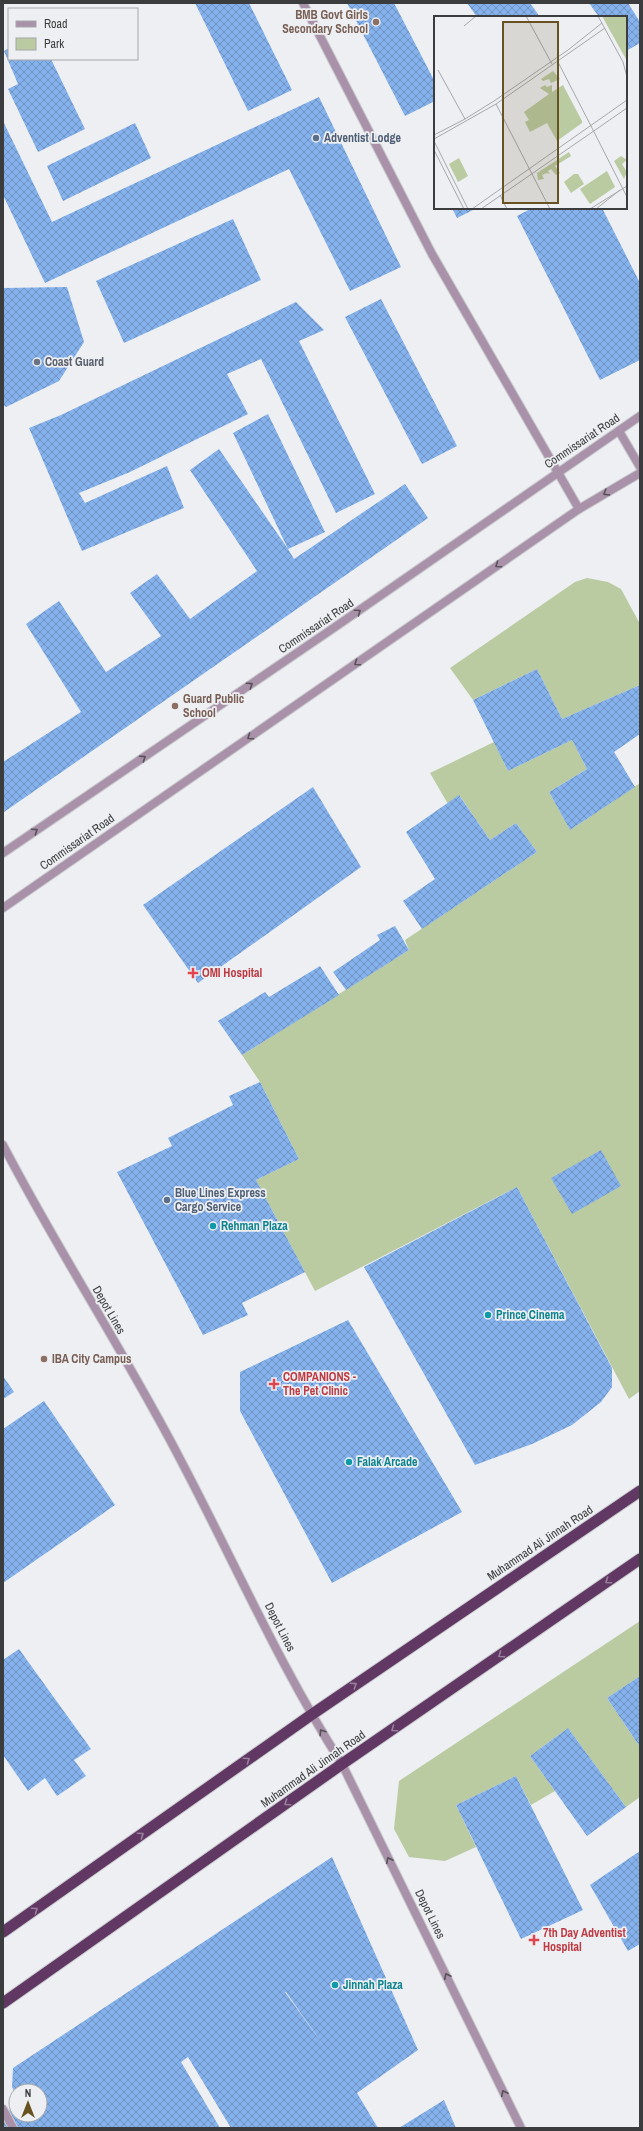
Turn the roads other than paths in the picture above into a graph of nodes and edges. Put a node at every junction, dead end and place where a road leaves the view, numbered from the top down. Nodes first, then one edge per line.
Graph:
1 (303, 3) edge
2 (640, 416) edge
3 (619, 430) junction
4 (640, 467) edge
5 (558, 471) junction
6 (640, 473) edge
7 (579, 509) junction
8 (3, 853) edge
9 (3, 908) edge
10 (3, 1145) edge
11 (640, 1491) edge
12 (640, 1559) edge
13 (311, 1715) junction
14 (342, 1764) junction
15 (3, 1932) edge
16 (3, 2003) edge
17 (3, 2109) edge
18 (13, 2128) edge
19 (521, 2128) edge

1 - 5 street
2 - 3 street, Commissariat Road
3 - 4 street
3 - 5 street, Commissariat Road
5 - 7 street
8 -> 5 street, Commissariat Road
6 -> 7 street, Commissariat Road
7 -> 9 street, Commissariat Road
10 - 13 street, Depot Lines
13 -> 11 highway, Muhammad Ali Jinnah Road
12 -> 14 highway, Muhammad Ali Jinnah Road
14 -> 13 street, Depot Lines
15 -> 13 highway, Muhammad Ali Jinnah Road
14 -> 16 highway, Muhammad Ali Jinnah Road
19 -> 14 street, Depot Lines
17 - 18 street

